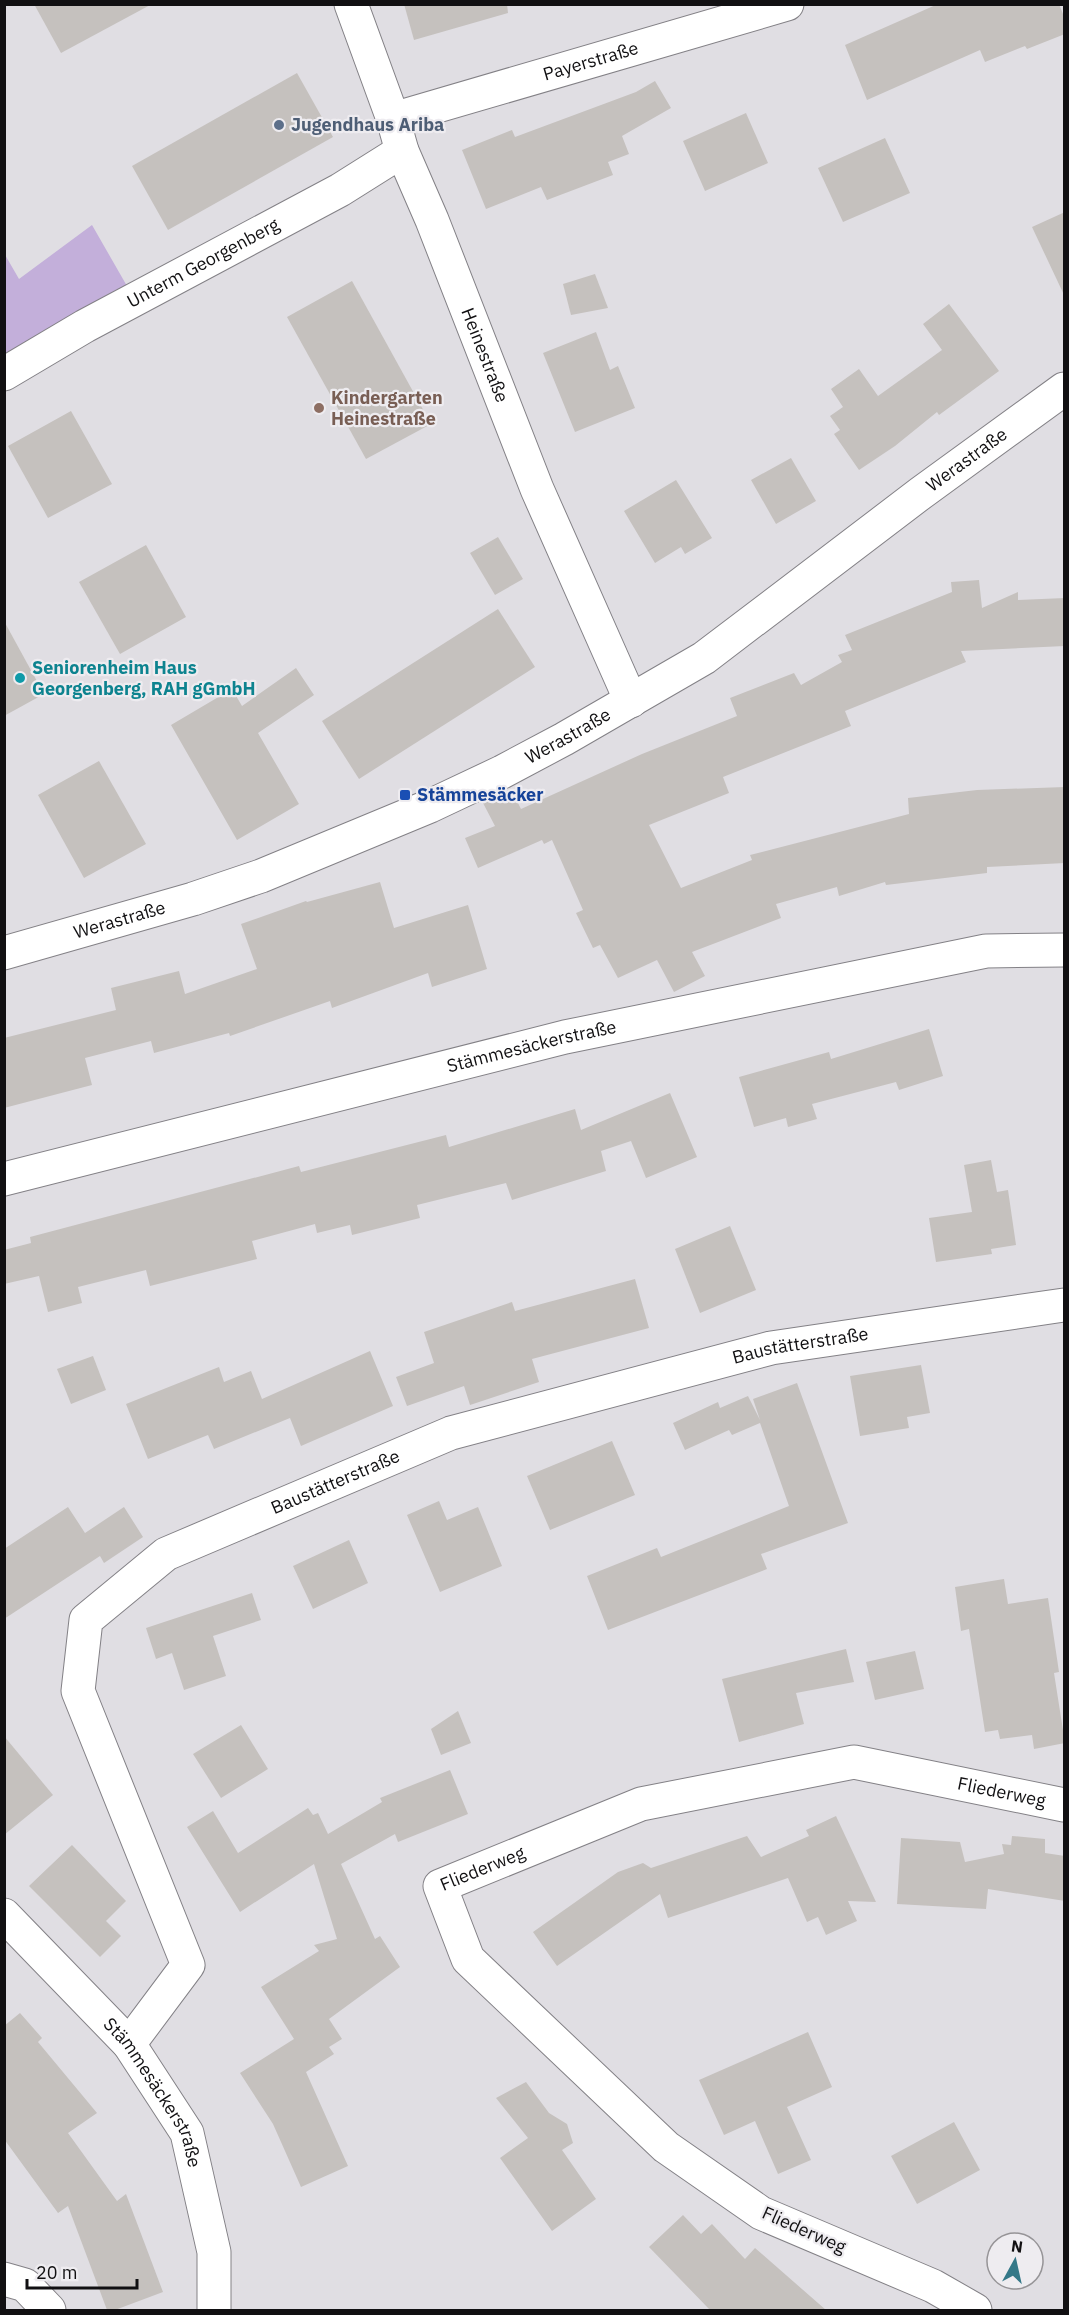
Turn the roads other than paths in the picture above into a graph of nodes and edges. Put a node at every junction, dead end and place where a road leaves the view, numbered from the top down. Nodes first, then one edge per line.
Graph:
1 (351, 4) edge
2 (787, 4) edge
3 (393, 119) junction
4 (402, 151) junction
5 (4, 374) edge
6 (1065, 389) edge
7 (631, 701) junction
8 (1065, 950) edge
9 (4, 953) edge
10 (4, 1179) edge
11 (1065, 1305) edge
12 (1065, 1805) edge
13 (4, 1915) edge
14 (129, 2044) junction
15 (4, 2279) edge
16 (49, 2310) edge
17 (214, 2310) edge
18 (975, 2310) edge

1 - 3 street, Heinestraße
2 - 3 street, Payerstraße
3 - 4 street, Heinestraße
4 - 5 street, Unterm Georgenberg
4 - 7 street, Heinestraße
6 - 7 street, Werastraße
7 - 9 street, Werastraße
8 - 10 street, Stämmesäckerstraße
11 - 14 street, Baustätterstraße
12 - 18 street, Fliederweg
13 - 14 street, Stämmesäckerstraße
14 - 17 street, Stämmesäckerstraße
15 - 16 street

